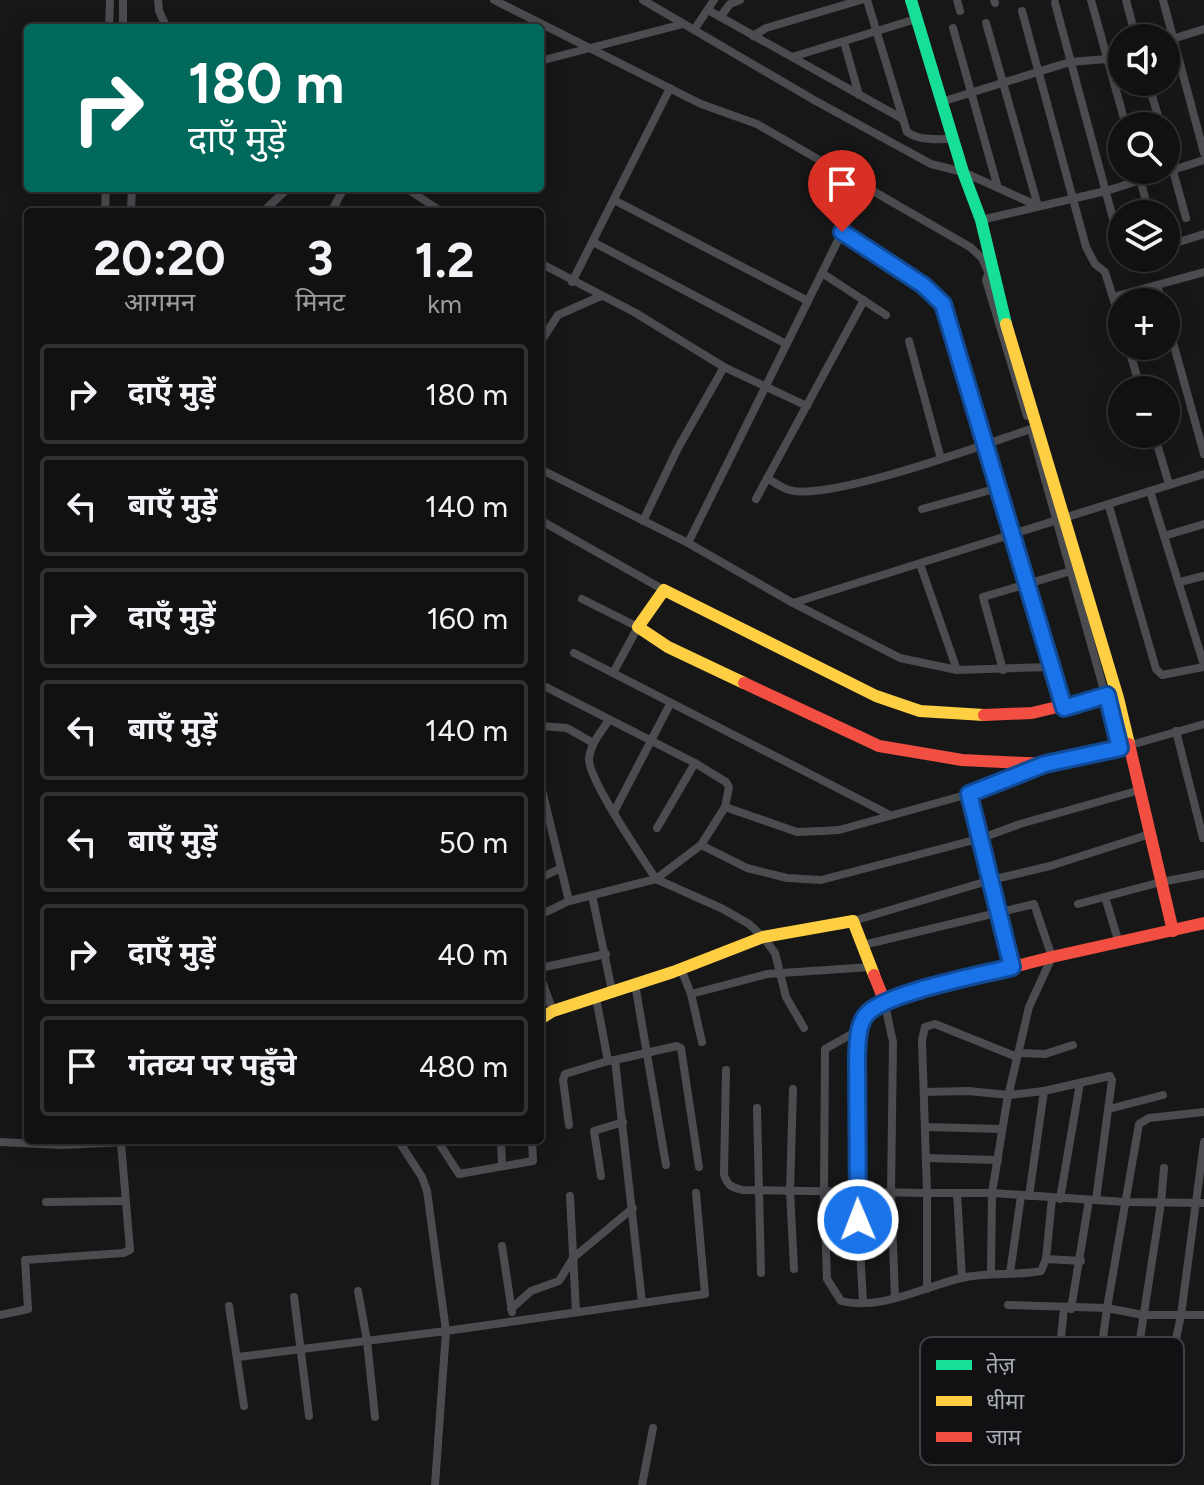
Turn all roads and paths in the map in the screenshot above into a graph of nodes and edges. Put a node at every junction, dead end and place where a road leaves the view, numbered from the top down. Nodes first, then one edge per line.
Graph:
1 (110, 0) edge
2 (123, 0) edge
3 (158, 0) edge
4 (494, 0) edge
5 (643, 0) edge
6 (714, 0) edge
7 (740, 0) edge
8 (861, 0) edge
9 (867, 0) edge
10 (911, 0) edge
11 (957, 0) edge
12 (1091, 0) edge
13 (1126, 0) edge
14 (1163, 0) edge
15 (1055, 3) dead end
16 (708, 10) junction
17 (960, 11) dead end
18 (1022, 11) dead end
19 (720, 17) junction
20 (916, 19) junction
21 (986, 23) dead end
22 (109, 24) edge
23 (123, 24) edge
24 (165, 24) edge
25 (543, 24) edge
26 (544, 24) edge
27 (683, 24) junction
28 (1132, 24) edge
29 (1167, 24) edge
30 (953, 28) dead end
31 (1204, 29) edge
32 (694, 30) junction
33 (877, 32) junction
34 (753, 36) junction
35 (1180, 37) edge
36 (844, 42) junction
37 (590, 47) junction
38 (792, 57) junction
39 (1107, 59) junction
40 (544, 60) edge
41 (1070, 62) junction
42 (1037, 73) junction
43 (1180, 73) edge
44 (1003, 81) junction
45 (670, 88) junction
46 (971, 94) junction
47 (859, 95) junction
48 (941, 102) junction
49 (1122, 112) edge
50 (901, 118) junction
51 (953, 139) junction
52 (1204, 153) edge
53 (1204, 160) edge
54 (1180, 168) edge
55 (963, 172) junction
56 (1120, 184) edge
57 (1177, 184) edge
58 (865, 186) junction
59 (998, 188) junction
60 (1106, 191) junction
61 (284, 192) edge
62 (412, 192) edge
63 (1072, 198) junction
64 (614, 200) junction
65 (1108, 200) edge
66 (1038, 206) junction
67 (267, 208) edge
68 (436, 208) edge
69 (1186, 218) dead end
70 (981, 220) junction
71 (842, 232) junction
72 (1204, 234) edge
73 (593, 242) junction
74 (1180, 242) edge
75 (544, 265) edge
76 (1202, 272) edge
77 (822, 273) junction
78 (991, 274) junction
79 (572, 282) junction
80 (1157, 285) junction
81 (1204, 285) edge
82 (1110, 288) edge
83 (1146, 288) edge
84 (1158, 288) edge
85 (601, 296) junction
86 (864, 300) junction
87 (808, 301) junction
88 (886, 315) dead end
89 (544, 337) edge
90 (909, 341) dead end
91 (786, 344) junction
92 (1179, 360) edge
93 (724, 367) junction
94 (766, 385) junction
95 (807, 406) junction
96 (1031, 429) junction
97 (1201, 431) edge
98 (985, 444) junction
99 (1158, 448) edge
100 (1204, 454) edge
101 (941, 459) junction
102 (544, 471) edge
103 (1204, 474) edge
104 (767, 478) junction
105 (1169, 484) junction
106 (998, 488) junction
107 (1150, 491) junction
108 (756, 499) dead end
109 (1109, 506) junction
110 (922, 509) dead end
111 (1060, 519) junction
112 (643, 521) junction
113 (544, 522) edge
114 (1204, 524) edge
115 (1013, 535) junction
116 (1164, 536) junction
117 (688, 543) junction
118 (920, 564) junction
119 (1071, 571) junction
120 (1204, 576) edge
121 (1180, 582) junction
122 (1028, 584) junction
123 (664, 590) junction
124 (582, 599) dead end
125 (793, 603) junction
126 (638, 627) junction
127 (574, 653) dead end
128 (1204, 666) edge
129 (1051, 667) junction
130 (957, 670) junction
131 (1003, 670) junction
132 (613, 673) junction
133 (544, 686) edge
134 (1107, 695) junction
135 (670, 704) junction
136 (1064, 708) junction
137 (609, 720) junction
138 (1204, 724) edge
139 (544, 726) edge
140 (1176, 731) junction
141 (593, 743) junction
142 (652, 743) junction
143 (1125, 747) junction
144 (695, 763) junction
145 (1045, 764) junction
146 (1140, 790) junction
147 (969, 794) junction
148 (544, 798) edge
149 (725, 807) junction
150 (614, 812) junction
151 (888, 814) junction
152 (657, 828) dead end
153 (1150, 834) junction
154 (982, 838) junction
155 (1203, 838) edge
156 (701, 845) junction
157 (561, 868) junction
158 (1204, 874) edge
159 (544, 876) edge
160 (656, 879) junction
161 (991, 880) junction
162 (1161, 882) junction
163 (592, 895) junction
164 (1105, 897) junction
165 (569, 901) junction
166 (1078, 904) dead end
167 (998, 911) junction
168 (544, 913) edge
169 (853, 921) junction
170 (1204, 923) edge
171 (1173, 931) junction
172 (763, 937) junction
173 (1119, 943) junction
174 (863, 945) junction
175 (606, 954) junction
176 (1052, 957) junction
177 (544, 967) edge
178 (871, 967) junction
179 (1012, 967) junction
180 (681, 969) junction
181 (780, 974) junction
182 (635, 984) junction
183 (544, 987) edge
184 (612, 991) junction
185 (691, 994) junction
186 (596, 998) junction
187 (884, 1000) junction
188 (553, 1011) junction
189 (544, 1017) edge
190 (804, 1028) dead end
191 (859, 1030) junction
192 (702, 1042) dead end
193 (1073, 1045) dead end
194 (648, 1053) junction
195 (1018, 1055) junction
196 (612, 1060) junction
197 (726, 1070) dead end
198 (1080, 1083) junction
199 (793, 1089) dead end
200 (1044, 1091) junction
201 (924, 1092) junction
202 (1009, 1095) junction
203 (1163, 1095) dead end
204 (757, 1108) dead end
205 (1109, 1109) junction
206 (1204, 1112) edge
207 (623, 1122) junction
208 (569, 1125) dead end
209 (925, 1127) junction
210 (1002, 1129) junction
211 (0, 1142) edge
212 (1204, 1142) edge
213 (24, 1143) edge
214 (41, 1144) edge
215 (92, 1144) edge
216 (121, 1144) edge
217 (401, 1144) edge
218 (440, 1144) edge
219 (501, 1144) edge
220 (532, 1144) edge
221 (926, 1158) junction
222 (998, 1160) junction
223 (502, 1165) junction
224 (666, 1165) dead end
225 (699, 1167) dead end
226 (1164, 1168) dead end
227 (601, 1176) dead end
228 (759, 1190) junction
229 (790, 1191) junction
230 (824, 1192) junction
231 (696, 1193) dead end
232 (857, 1193) junction
233 (927, 1193) junction
234 (957, 1193) junction
235 (992, 1193) junction
236 (891, 1194) junction
237 (570, 1196) dead end
238 (1025, 1196) junction
239 (1056, 1198) junction
240 (1092, 1200) junction
241 (125, 1201) junction
242 (46, 1202) dead end
243 (1125, 1202) junction
244 (1161, 1203) junction
245 (1200, 1203) edge
246 (633, 1208) junction
247 (502, 1246) dead end
248 (573, 1258) junction
249 (1046, 1259) junction
250 (1081, 1261) junction
251 (794, 1269) dead end
252 (761, 1273) dead end
253 (1010, 1273) junction
254 (991, 1274) junction
255 (962, 1278) junction
256 (927, 1289) junction
257 (358, 1291) dead end
258 (294, 1297) dead end
259 (895, 1297) junction
260 (642, 1302) junction
261 (863, 1302) junction
262 (1008, 1305) dead end
263 (229, 1306) dead end
264 (1068, 1308) junction
265 (1107, 1308) junction
266 (511, 1309) junction
267 (576, 1312) junction
268 (0, 1315) edge
269 (1143, 1315) junction
270 (1181, 1315) junction
271 (1204, 1315) edge
272 (513, 1320) junction
273 (446, 1331) junction
274 (1063, 1337) edge
275 (1103, 1337) edge
276 (1140, 1337) edge
277 (1176, 1337) edge
278 (367, 1341) junction
279 (302, 1349) junction
280 (238, 1357) junction
281 (244, 1406) dead end
282 (309, 1416) dead end
283 (375, 1417) dead end
284 (653, 1428) dead end
285 (435, 1485) edge
286 (642, 1485) edge

1 - 22 street
2 - 23 street
3 - 24 street
4 - 25 street
5 - 27 street
6 - 16 street
7 - 19 street
8 - 34 street
9 - 33 street
10 - 20 street
11 - 17 street
12 - 39 street
13 - 28 street
14 - 29 street
15 - 41 street
16 - 19 street
16 - 32 street
18 - 42 street
19 - 34 street
20 - 33 street
20 - 48 street
21 - 44 street
26 - 37 street
27 - 32 street
27 - 37 street
30 - 46 street
31 - 35 street
32 - 55 street
33 - 36 street
33 - 50 street
34 - 38 street
36 - 38 street
36 - 47 street
37 - 40 street
37 - 45 street
38 - 47 street
39 - 41 street
39 - 49 street
41 - 42 street
41 - 60 street
42 - 44 street
42 - 63 street
43 - 52 street
44 - 46 street
44 - 66 street
45 - 58 street
45 - 64 street
46 - 48 street
46 - 59 street
47 - 50 street
48 - 51 street
50 - 51 street
51 - 55 street
53 - 54 street
55 - 59 street
55 - 70 street
56 - 60 street
57 - 69 street
58 - 71 street
58 - 78 street
59 - 66 street
60 - 63 street
60 - 65 street
61 - 67 street
62 - 68 street
63 - 66 street
63 - 82 street
64 - 73 street
64 - 87 street
66 - 70 street
70 - 78 street
71 - 77 street
71 - 98 street
72 - 74 street
73 - 79 street
73 - 91 street
75 - 79 street
76 - 80 street
76 - 81 street
77 - 86 street
77 - 87 street
78 - 96 street
78 - 111 street
79 - 85 street
80 - 83 street
80 - 84 street
85 - 89 street
85 - 93 street
86 - 88 street
86 - 95 street
87 - 91 street
90 - 101 street
91 - 94 street
92 - 97 street
93 - 94 street
93 - 112 street
94 - 95 street
94 - 117 street
95 - 104 street
96 - 98 street
96 - 111 street
97 - 100 street
98 - 101 street
98 - 106 street
99 - 105 street
101 - 104 street
102 - 112 street
103 - 105 street
104 - 108 street
105 - 107 street
106 - 110 street
106 - 115 street
107 - 109 street
107 - 116 street
109 - 111 street
109 - 128 street
111 - 115 street
111 - 119 street
111 - 143 street
112 - 117 street
113 - 123 street
114 - 116 street
115 - 118 street
115 - 122 street
116 - 121 street
117 - 125 street
118 - 125 street
118 - 130 street
119 - 122 street
119 - 134 street
120 - 121 street
121 - 128 street
122 - 129 street
122 - 131 street
123 - 126 street
123 - 136 street
124 - 126 street
125 - 130 street
126 - 132 street
126 - 145 street
127 - 132 street
129 - 131 street
129 - 136 street
130 - 131 street
132 - 135 street
133 - 137 street
134 - 136 street
134 - 143 street
135 - 142 street
135 - 151 street
137 - 141 street
137 - 142 street
138 - 140 street
139 - 141 street
140 - 143 street
140 - 155 street
141 - 150 street
142 - 144 street
142 - 150 street
143 - 145 street
143 - 146 street
144 - 149 street
144 - 152 street
145 - 147 street
146 - 153 street
146 - 154 street
147 - 151 street
147 - 154 street
148 - 157 street
149 - 151 street
149 - 156 street
150 - 160 street
153 - 161 street
153 - 162 street
154 - 156 street
154 - 161 street
156 - 160 street
157 - 159 street
157 - 165 street
158 - 162 street
160 - 163 street
160 - 172 street
161 - 167 street
161 - 169 street
162 - 164 street
162 - 171 street
163 - 165 street
163 - 175 street
164 - 166 street
164 - 173 street
165 - 168 street
167 - 174 street
167 - 176 street
167 - 179 street
169 - 172 street
169 - 174 street
170 - 171 street
171 - 173 street
172 - 180 street
172 - 181 street
173 - 176 street
174 - 178 street
175 - 177 street
175 - 184 street
176 - 179 street
176 - 195 street
178 - 181 street
178 - 187 street
179 - 187 street
180 - 182 street
180 - 185 street
181 - 185 street
181 - 190 street
182 - 184 street
182 - 194 street
183 - 188 street
184 - 186 street
185 - 192 street
186 - 188 street
186 - 196 street
187 - 191 street
187 - 236 street
188 - 189 street
191 - 230 street
191 - 232 street
193 - 195 street
194 - 196 street
194 - 224 street
194 - 225 street
195 - 201 street
195 - 202 street
196 - 207 street
196 - 208 street
197 - 228 street
198 - 200 street
198 - 205 street
198 - 239 street
199 - 229 street
200 - 202 street
200 - 238 street
201 - 202 street
201 - 209 street
202 - 210 street
203 - 205 street
204 - 228 street
205 - 240 street
206 - 243 street
207 - 227 street
207 - 246 street
209 - 210 street
209 - 221 street
210 - 222 street
211 - 213 street
212 - 245 street
214 - 215 street
216 - 241 street
217 - 273 street
218 - 223 street
219 - 223 street
220 - 223 street
221 - 222 street
221 - 233 street
222 - 235 street
226 - 244 street
228 - 229 street
228 - 252 street
229 - 230 street
229 - 251 street
230 - 232 street
230 - 261 street
231 - 260 street
232 - 236 street
232 - 261 street
233 - 234 street
233 - 236 street
233 - 256 street
234 - 235 street
234 - 255 street
235 - 238 street
235 - 254 street
236 - 259 street
237 - 248 street
238 - 239 street
238 - 253 street
239 - 240 street
239 - 249 street
240 - 243 street
240 - 250 street
241 - 242 street
241 - 268 street
243 - 244 street
243 - 265 street
244 - 245 street
244 - 269 street
245 - 270 street
246 - 248 street
246 - 260 street
247 - 266 street
248 - 266 street
248 - 267 street
249 - 250 street
249 - 253 street
250 - 264 street
253 - 254 street
254 - 255 street
255 - 256 street
256 - 259 street
257 - 278 street
258 - 279 street
259 - 261 street
260 - 267 street
262 - 264 street
263 - 280 street
264 - 265 street
264 - 274 street
265 - 269 street
265 - 275 street
266 - 272 street
267 - 272 street
269 - 270 street
269 - 276 street
270 - 271 street
270 - 277 street
272 - 273 street
273 - 278 street
273 - 285 street
278 - 279 street
278 - 283 street
279 - 280 street
279 - 282 street
280 - 281 street
284 - 286 street

